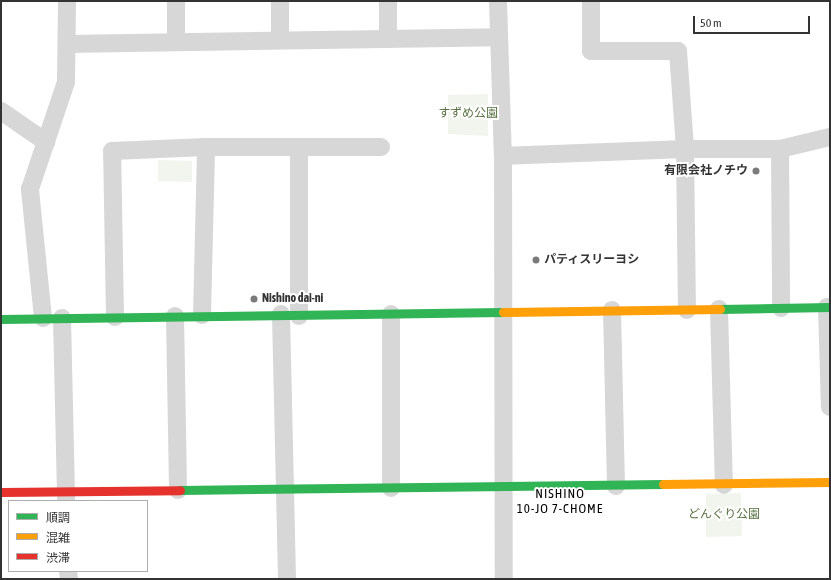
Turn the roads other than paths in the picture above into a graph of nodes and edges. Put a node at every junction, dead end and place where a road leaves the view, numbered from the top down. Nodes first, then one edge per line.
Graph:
1 (67, 1) edge
2 (176, 1) edge
3 (280, 1) edge
4 (388, 1) edge
5 (498, 1) edge
6 (591, 1) edge
7 (499, 37) junction
8 (388, 39) junction
9 (280, 40) junction
10 (176, 42) junction
11 (67, 44) junction
12 (2, 114) edge
13 (830, 137) edge
14 (46, 142) junction
15 (206, 147) junction
16 (381, 147) dead end
17 (300, 149) junction
18 (685, 149) junction
19 (780, 149) junction
20 (503, 156) junction
21 (829, 307) edge
22 (781, 308) junction
23 (719, 309) junction
24 (612, 310) junction
25 (687, 310) junction
26 (502, 312) junction
27 (281, 314) junction
28 (391, 314) junction
29 (202, 315) junction
30 (175, 316) junction
31 (299, 316) junction
32 (115, 317) junction
33 (43, 318) junction
34 (62, 318) junction
35 (1, 319) edge
36 (830, 407) edge
37 (830, 482) edge
38 (724, 485) junction
39 (503, 486) junction
40 (616, 486) junction
41 (391, 488) junction
42 (283, 489) junction
43 (178, 490) junction
44 (1, 492) edge
45 (66, 496) edge
46 (287, 579) edge
47 (504, 579) edge

1 - 11 street
2 - 10 street
3 - 9 street
4 - 8 street
5 - 7 street
6 - 18 street
7 - 8 street
7 - 20 street
8 - 9 street
9 - 10 street
10 - 11 street
11 - 14 street
12 - 14 street
13 - 19 street
14 - 33 street
15 - 17 street
15 - 29 street
15 - 32 street
16 - 17 street
17 - 31 street
18 - 19 street
18 - 20 street
18 - 25 street
19 - 22 street
20 - 26 street
21 - 22 street
21 - 36 street
22 - 23 street
23 - 25 street
23 - 38 street
24 - 25 street
24 - 26 street
24 - 40 street
26 - 28 street
26 - 39 street
27 - 29 street
27 - 31 street
27 - 42 street
28 - 31 street
28 - 41 street
29 - 30 street
30 - 32 street
30 - 43 street
32 - 34 street
33 - 34 street
33 - 35 street
34 - 45 street
37 - 38 street
38 - 40 street
39 - 40 street
39 - 41 street
39 - 47 street
41 - 42 street
42 - 43 street
42 - 46 street
43 - 45 street
44 - 45 street

